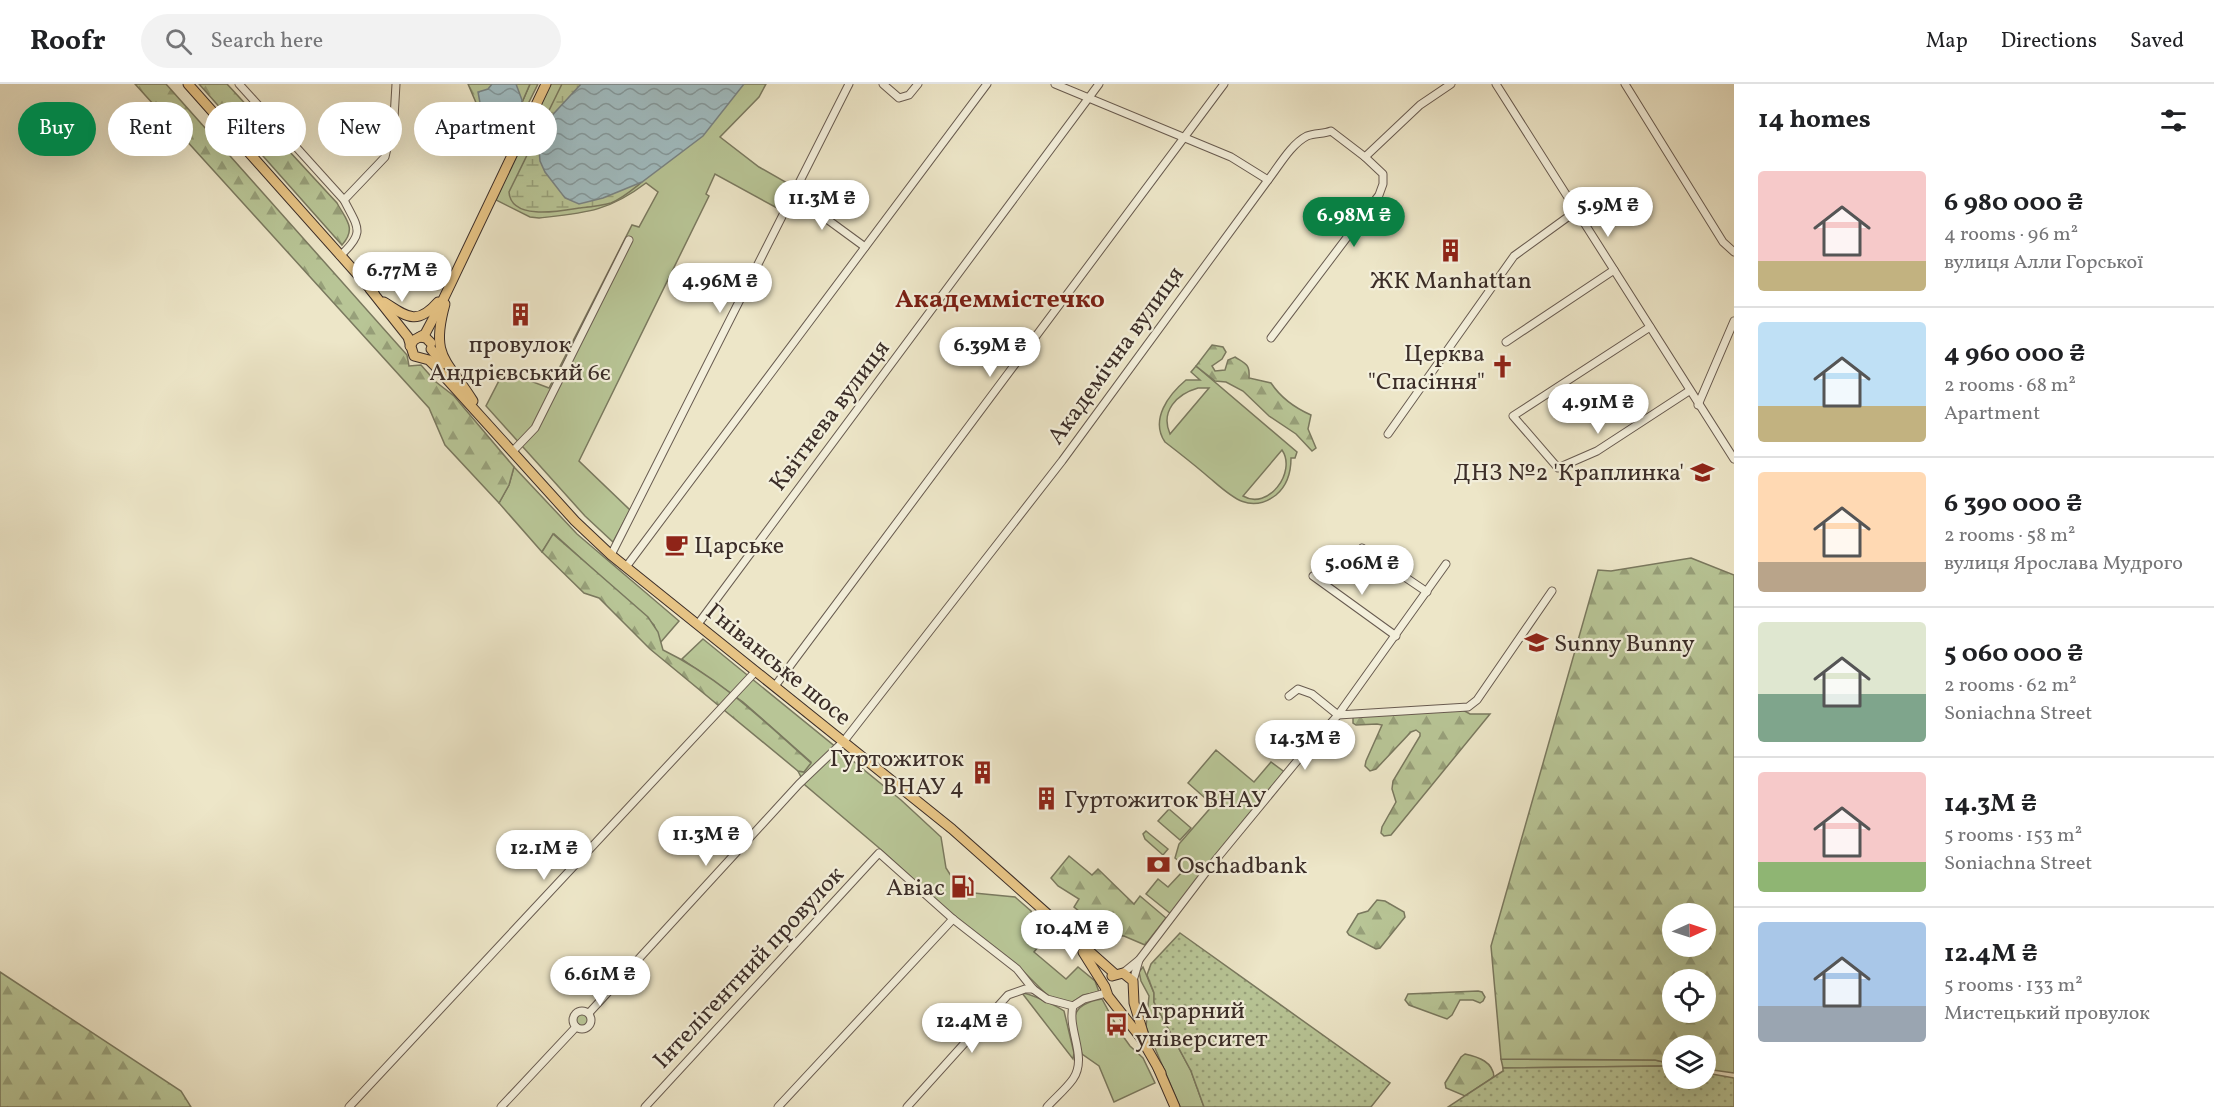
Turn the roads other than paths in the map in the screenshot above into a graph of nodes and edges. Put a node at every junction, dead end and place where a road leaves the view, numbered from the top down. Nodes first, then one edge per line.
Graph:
1 (188, 84) edge
2 (239, 84) edge
3 (396, 84) edge
4 (546, 84) edge
5 (849, 84) edge
6 (883, 84) edge
7 (918, 84) edge
8 (987, 84) edge
9 (1055, 84) edge
10 (1099, 84) edge
11 (1224, 84) edge
12 (1451, 84) edge
13 (1496, 84) edge
14 (1625, 84) edge
15 (1089, 98) junction
16 (1184, 137) junction
17 (1365, 157) junction
18 (1268, 180) junction
19 (794, 195) junction
20 (344, 200) junction
21 (1576, 211) junction
22 (629, 240) dead end
23 (865, 247) junction
24 (1734, 252) edge
25 (340, 256) junction
26 (1614, 270) junction
27 (449, 288) junction
28 (370, 289) junction
29 (381, 300) junction
30 (442, 302) junction
31 (1734, 321) edge
32 (1650, 327) junction
33 (418, 337) junction
34 (1271, 338) dead end
35 (1506, 342) dead end
36 (410, 346) junction
37 (431, 346) junction
38 (421, 358) junction
39 (1689, 391) junction
40 (473, 401) junction
41 (1698, 405) junction
42 (489, 425) junction
43 (1388, 434) dead end
44 (513, 451) junction
45 (1734, 459) edge
46 (1362, 548) dead end
47 (611, 555) junction
48 (1446, 564) dead end
49 (626, 567) junction
50 (1313, 576) dead end
51 (1552, 591) dead end
52 (1427, 592) junction
53 (698, 624) junction
54 (1396, 636) junction
55 (756, 671) junction
56 (775, 686) junction
57 (1289, 696) dead end
58 (1338, 715) junction
59 (844, 741) junction
60 (953, 919) junction
61 (1057, 923) junction
62 (1139, 960) junction
63 (1119, 974) junction
64 (1133, 981) junction
65 (1033, 989) junction
66 (1108, 994) junction
67 (1133, 995) junction
68 (1073, 1006) junction
69 (589, 1013) junction
70 (576, 1027) junction
71 (1161, 1073) junction
72 (349, 1107) edge
73 (501, 1107) edge
74 (645, 1107) edge
75 (778, 1107) edge
76 (907, 1107) edge
77 (1047, 1107) edge
78 (1175, 1107) edge

1 - 25 main road
2 - 20 street
3 - 20 street
4 - 27 main road
5 - 19 street
6 - 7 street
8 - 23 street
9 - 15 street
10 - 15 street, Квітнева вулиця
11 - 16 street
12 - 17 street
13 - 21 street
14 - 24 street
15 - 16 street
15 - 53 street, Квітнева вулиця
16 - 18 street
16 - 56 street
17 - 18 street, Академічна вулиця
17 - 34 street, Академічна вулиця
18 - 59 street, Академічна вулиця
19 - 23 street
19 - 47 street
20 - 25 street
21 - 26 street
21 - 43 street
22 - 44 street
23 - 49 street
25 - 28 main road
26 - 32 street
26 - 35 street
27 - 29 main road
27 - 30 main road
27 - 40 main road
28 - 29 main road
28 - 36 main road
29 - 33 main road
30 - 33 main road
30 - 37 main road
31 - 41 street
32 - 39 street
32 - 39 street
33 - 36 main road
33 - 37 main road
36 - 38 main road
37 - 38 main road
37 - 40 main road, Гніванське шосе
38 - 42 main road, Гніванське шосе
39 - 41 street
40 - 42 main road, Гніванське шосе
41 - 45 street
42 - 44 main road, Гніванське шосе
44 - 47 main road, Гніванське шосе
46 - 52 street
47 - 49 main road, Гніванське шосе
48 - 52 street
49 - 53 main road, Гніванське шосе
50 - 54 street
51 - 58 street
52 - 54 street
53 - 55 main road, Гніванське шосе
54 - 58 street
55 - 56 main road, Гніванське шосе
55 - 72 street
56 - 59 main road, Гніванське шосе
57 - 58 street
58 - 62 street
59 - 61 main road, Гніванське шосе
59 - 69 street, Академічна вулиця
60 - 65 street
60 - 74 street, Інтелігентний провулок
60 - 75 street
61 - 63 main road, Гніванське шосе
61 - 66 main road, Гніванське шосе
62 - 63 street
62 - 64 street
63 - 64 main road, Гніванське шосе
63 - 66 main road
64 - 67 main road, Гніванське шосе
65 - 68 street
65 - 76 street
66 - 67 main road
66 - 68 street
66 - 71 main road, Гніванське шосе
67 - 71 main road, Гніванське шосе
68 - 77 street
69 - 70 street
69 - 70 street
70 - 73 street
71 - 78 main road, Гніванське шосе

